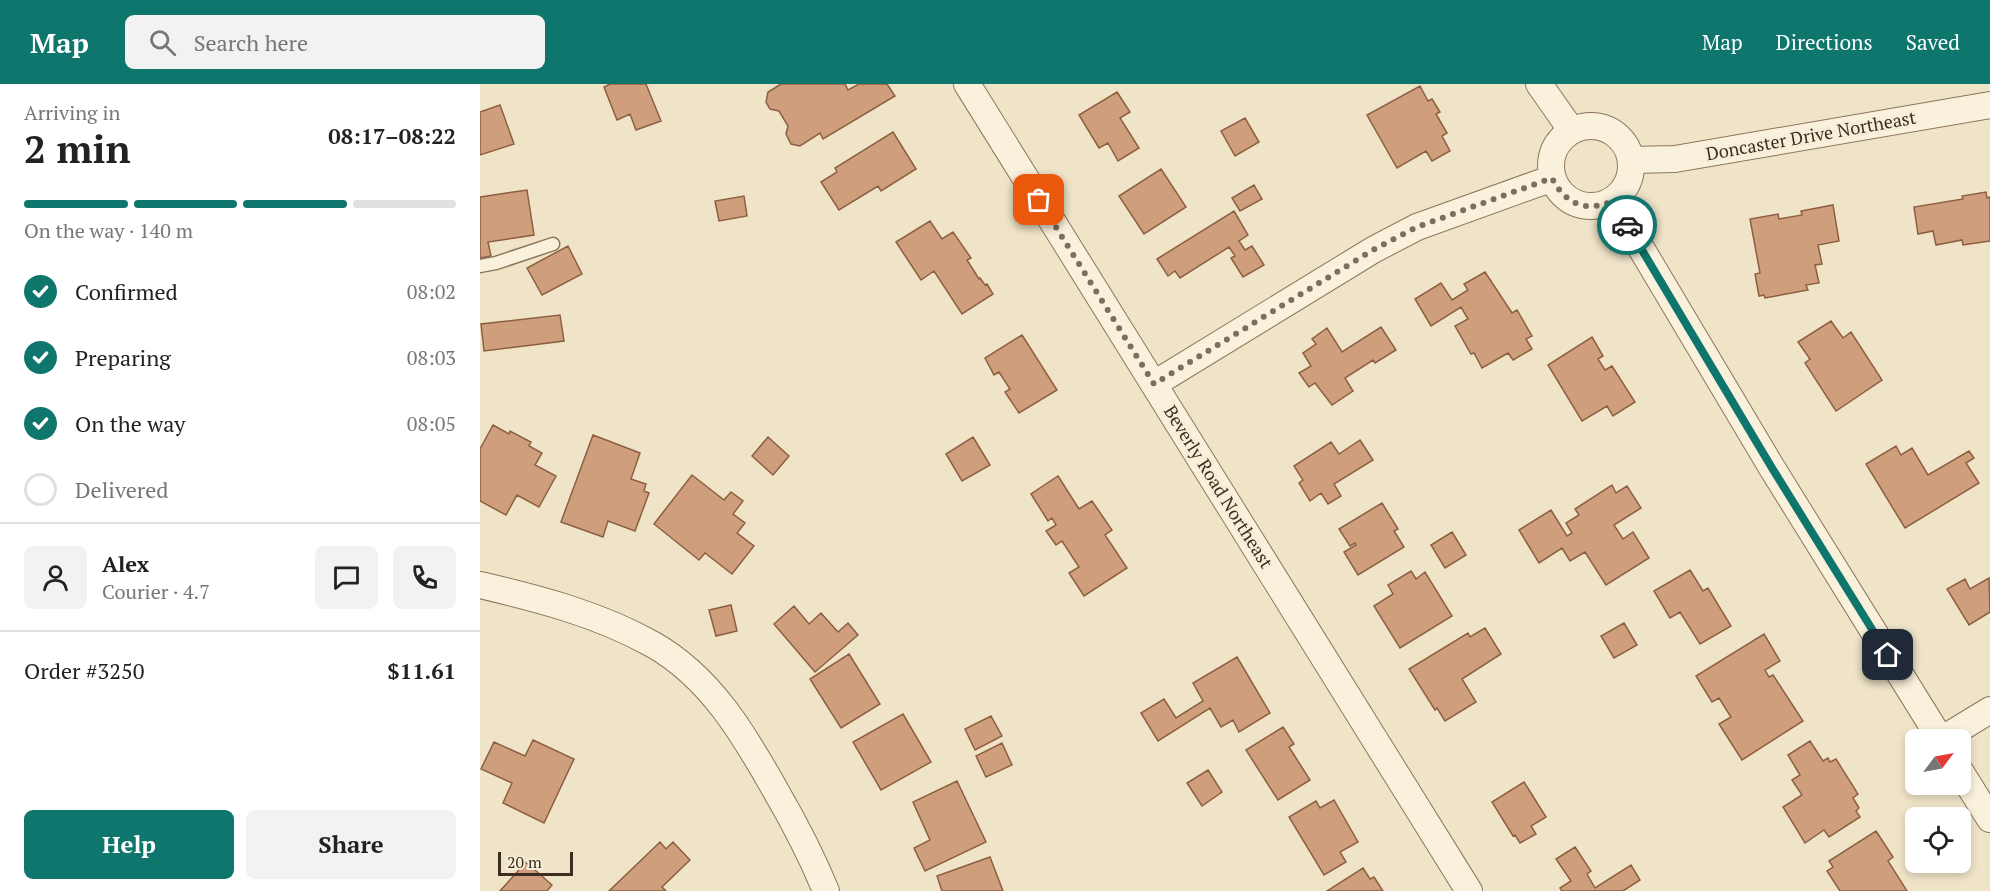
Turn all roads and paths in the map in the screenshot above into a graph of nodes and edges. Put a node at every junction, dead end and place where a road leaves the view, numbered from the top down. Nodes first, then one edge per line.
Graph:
1 (967, 84) edge
2 (1539, 84) edge
3 (1990, 105) edge
4 (1572, 131) junction
5 (1631, 160) junction
6 (1552, 178) junction
7 (1613, 201) junction
8 (553, 244) dead end
9 (480, 266) edge
10 (1154, 384) junction
11 (480, 585) edge
12 (1990, 710) edge
13 (1934, 729) edge
14 (1959, 729) edge
15 (1971, 789) edge
16 (1990, 819) edge
17 (825, 891) edge
18 (1469, 891) edge

1 - 10 street, Beverly Road Northeast
2 - 4 street
3 - 5 street, Doncaster Drive Northeast
4 - 5 street
4 - 6 street
5 - 7 street
6 - 7 street
6 - 10 street
7 - 13 street
8 - 9 lane
10 - 18 street, Beverly Road Northeast
11 - 17 street
12 - 14 street
15 - 16 street

